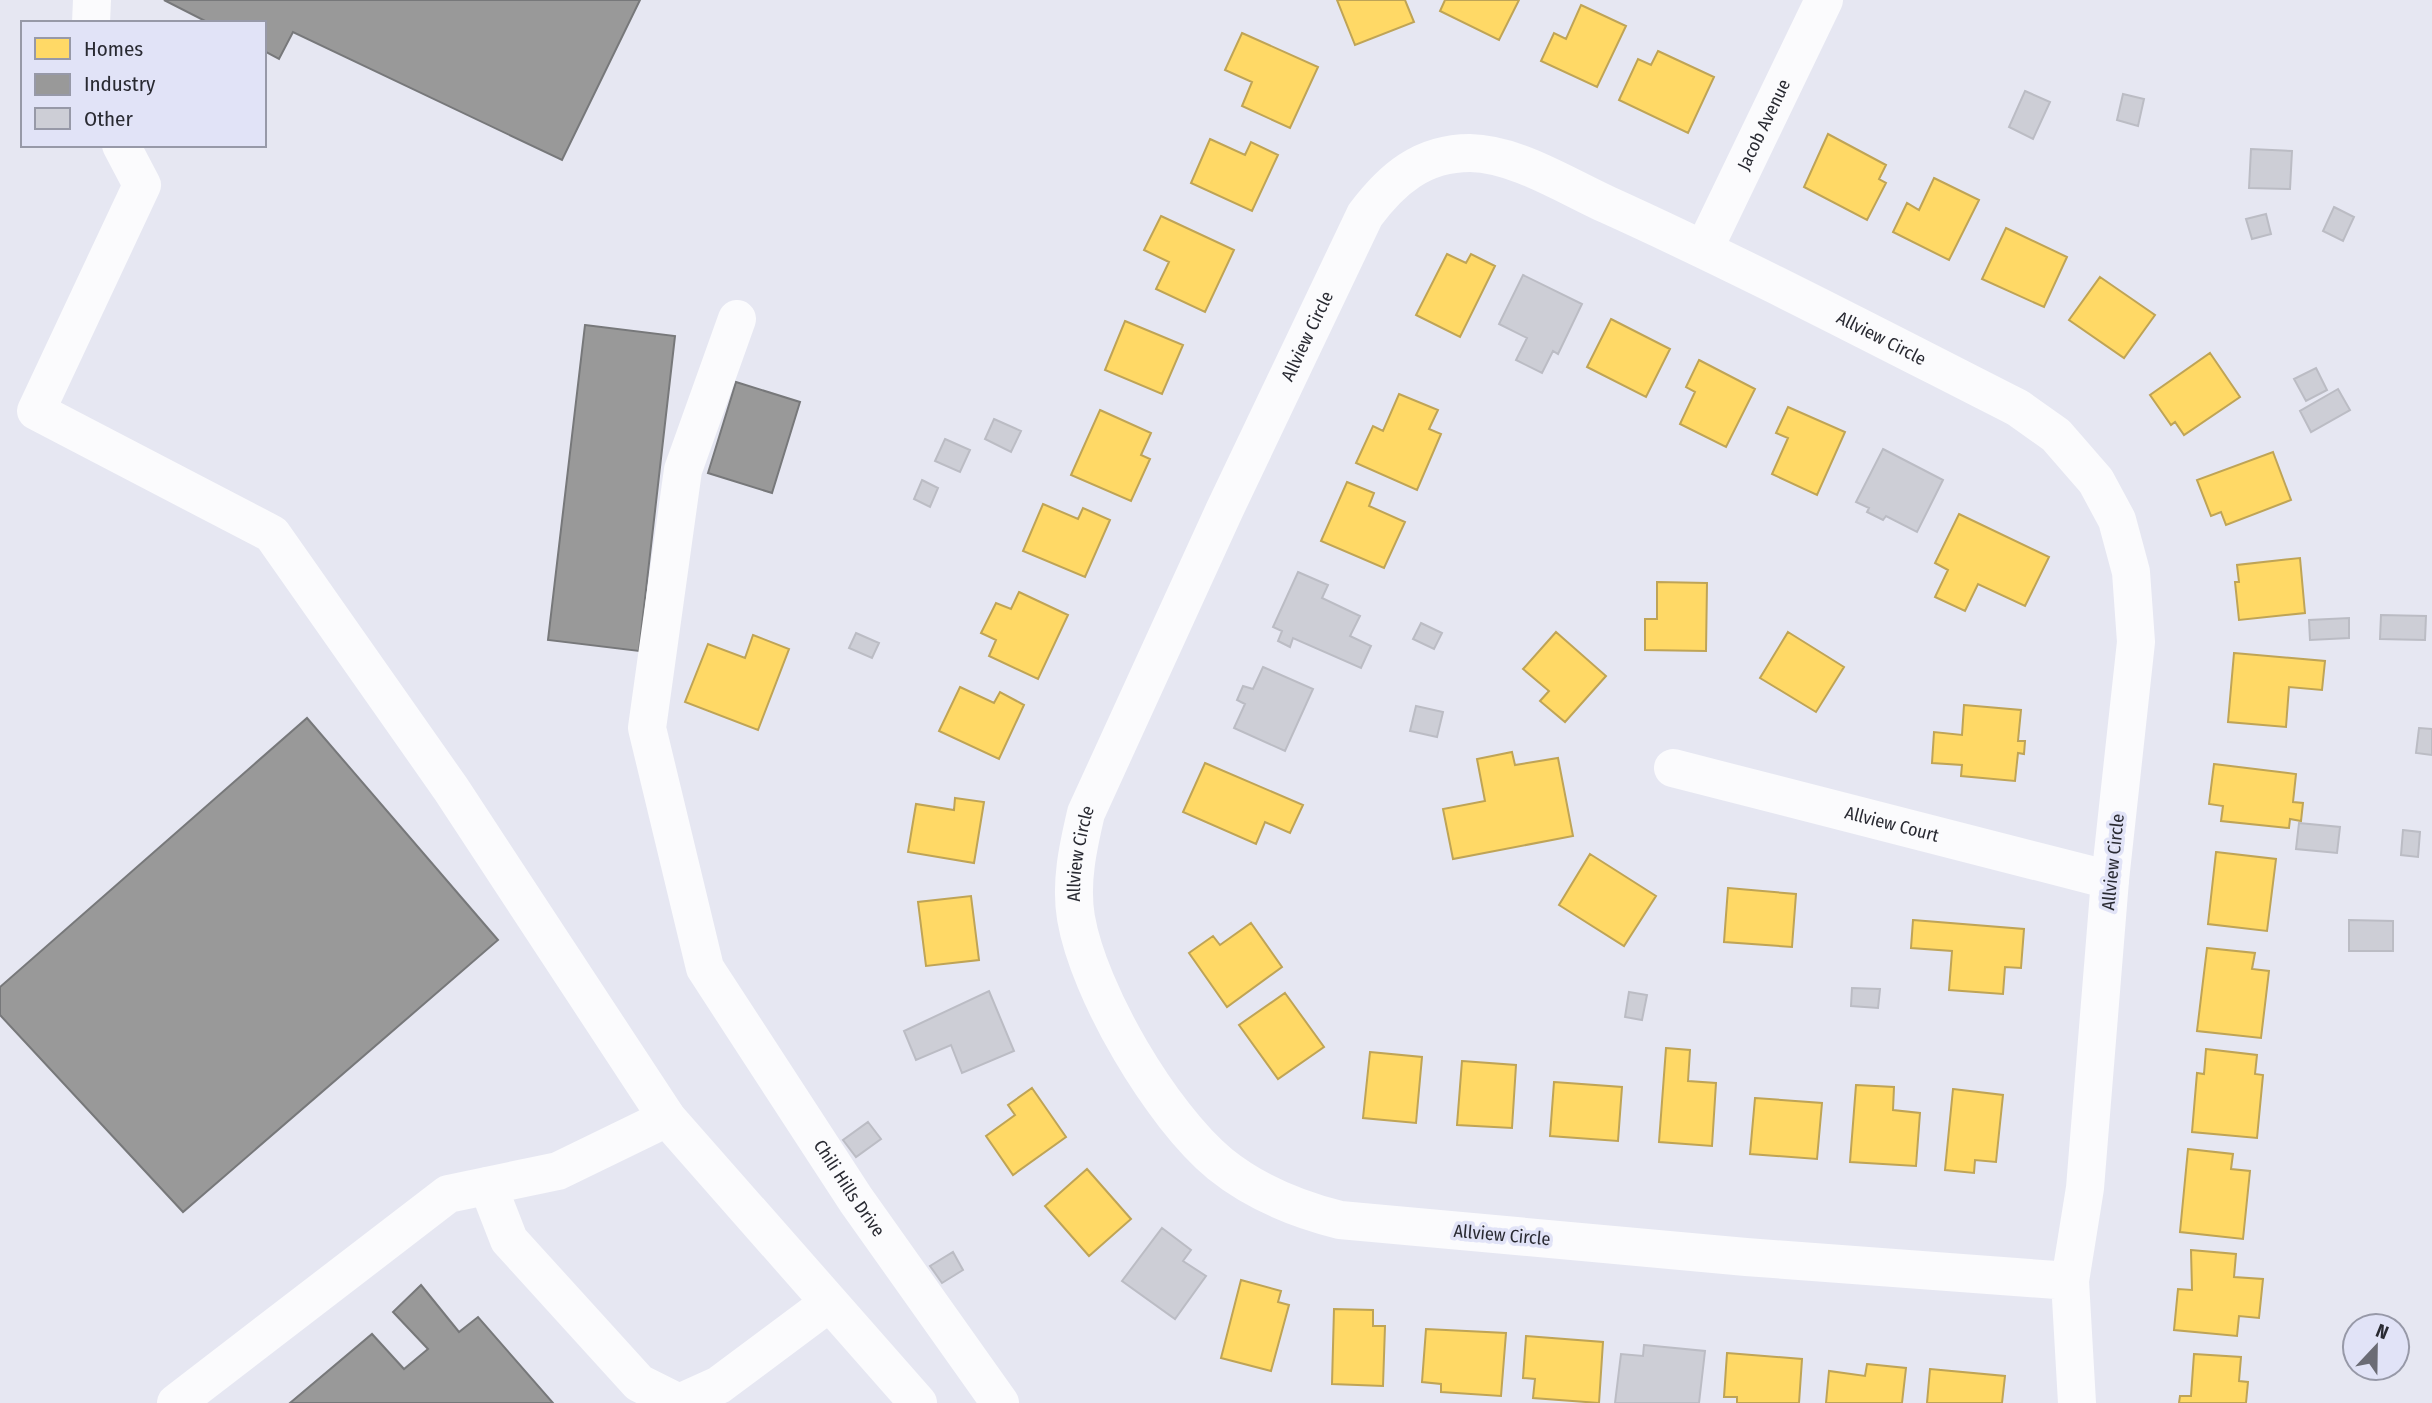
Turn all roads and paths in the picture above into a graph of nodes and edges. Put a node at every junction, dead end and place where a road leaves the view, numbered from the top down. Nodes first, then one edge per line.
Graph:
1 (92, 0) edge
2 (1824, 0) edge
3 (91, 21) edge
4 (122, 147) edge
5 (1704, 249) junction
6 (737, 319) dead end
7 (1673, 768) dead end
8 (2110, 880) junction
9 (667, 1118) junction
10 (488, 1186) junction
11 (2070, 1281) junction
12 (829, 1303) junction
13 (176, 1403) edge
14 (918, 1403) edge
15 (1000, 1403) edge
16 (2077, 1403) edge

1 - 3 street
2 - 5 street, Jacob Avenue
4 - 9 street
5 - 8 street, Allview Circle
5 - 11 street, Allview Circle
6 - 15 street, Chili Hills Drive
7 - 8 street, Allview Court
8 - 11 street, Allview Circle
9 - 10 street
9 - 12 street
10 - 12 street
10 - 13 street
11 - 16 street, Allview Circle
12 - 14 street

